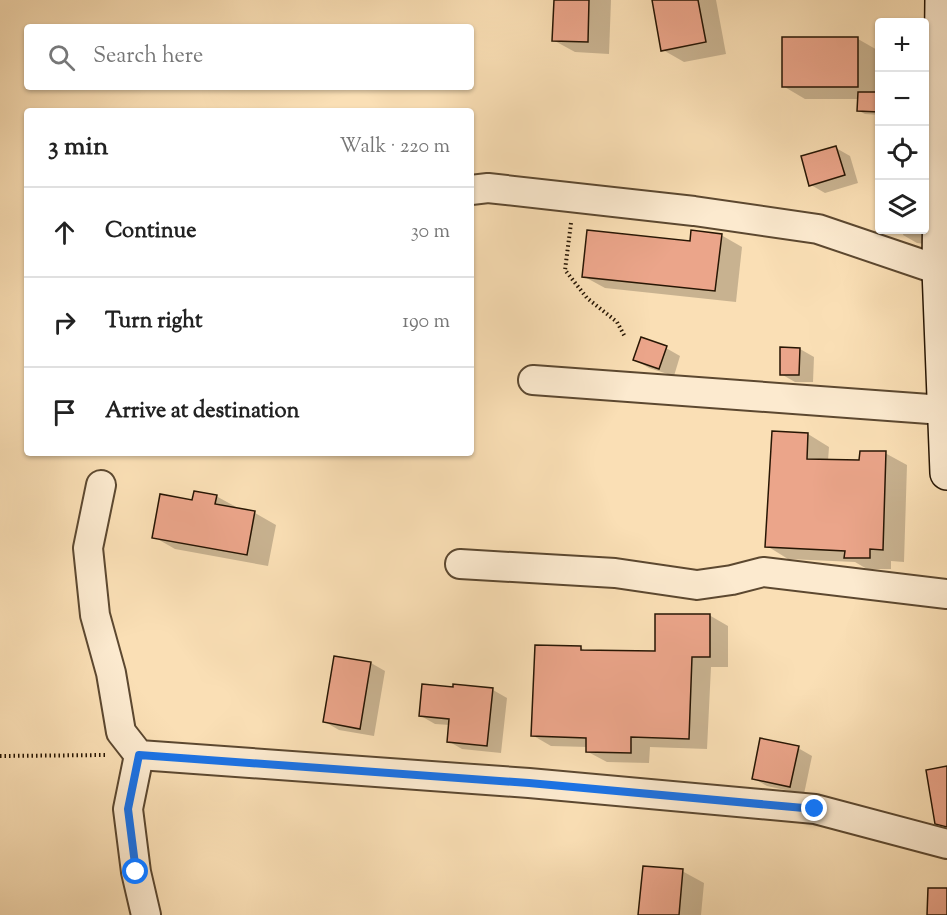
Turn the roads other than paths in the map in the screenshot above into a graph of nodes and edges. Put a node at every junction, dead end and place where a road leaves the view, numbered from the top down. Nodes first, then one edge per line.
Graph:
1 (942, 0) edge
2 (474, 190) edge
3 (939, 270) junction
4 (532, 380) dead end
5 (944, 389) edge
6 (947, 473) edge
7 (101, 485) dead end
8 (460, 564) dead end
9 (947, 594) edge
10 (139, 755) junction
11 (947, 844) edge
12 (146, 915) edge

1 - 3 main road
2 - 3 street
3 - 5 main road
4 - 5 street
5 - 6 main road
7 - 10 street
8 - 9 street
10 - 11 street
10 - 12 street

